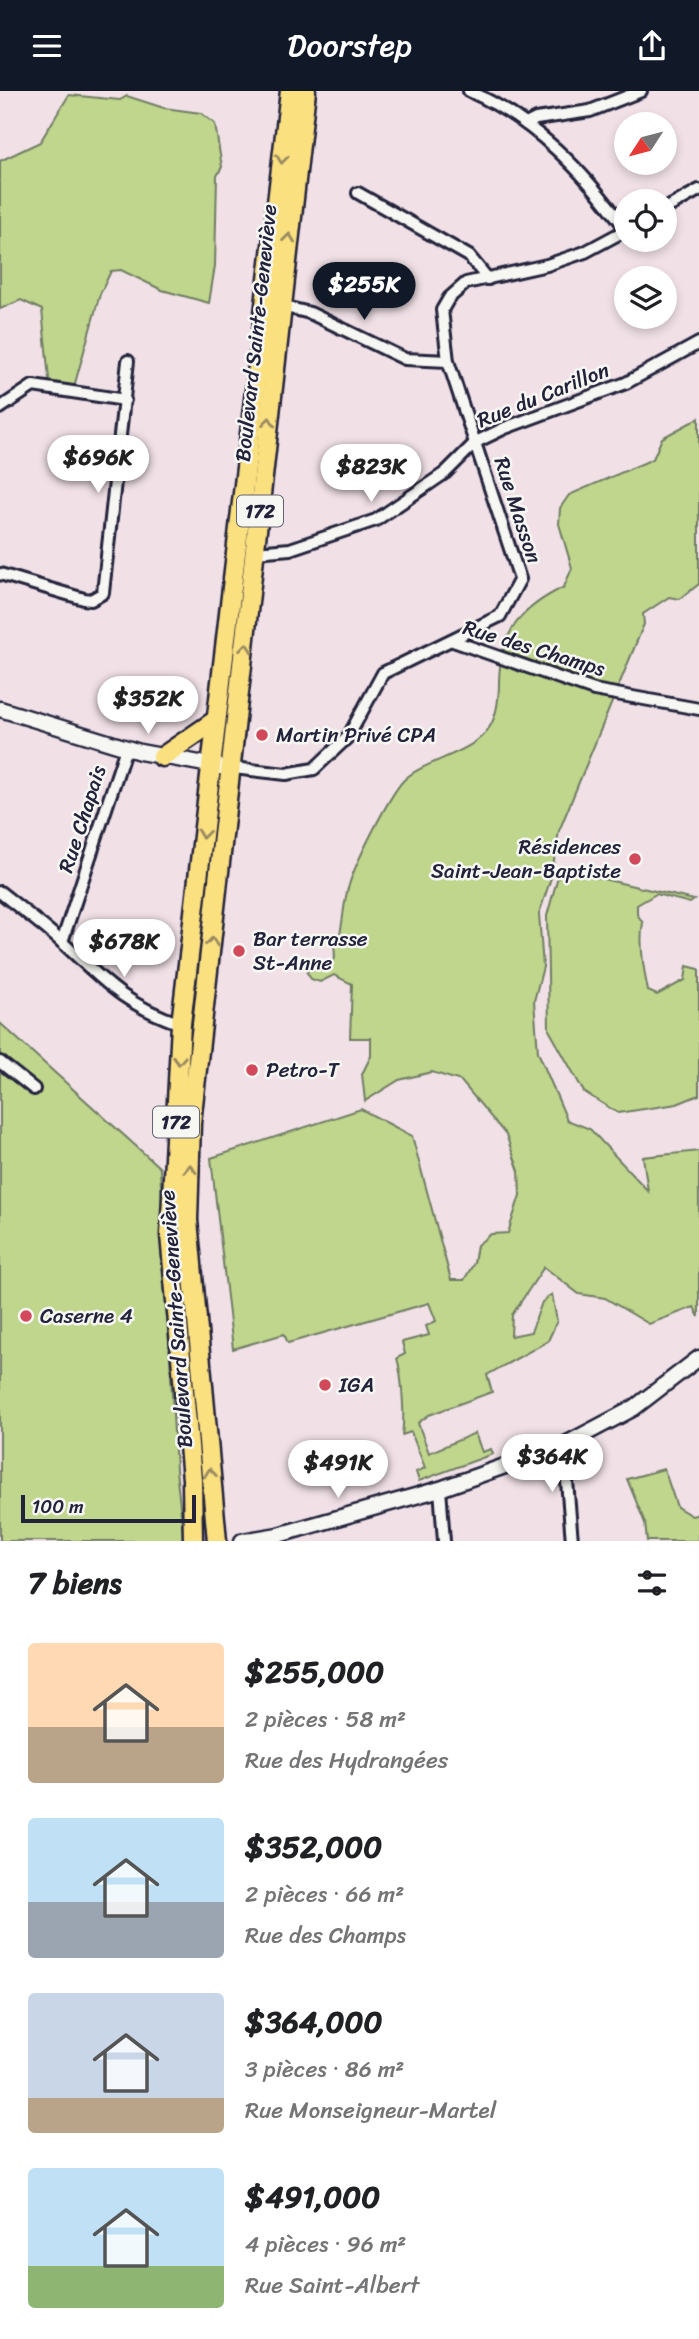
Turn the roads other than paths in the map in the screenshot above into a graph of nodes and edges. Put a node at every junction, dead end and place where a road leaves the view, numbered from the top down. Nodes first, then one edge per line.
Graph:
1 (290, 91) edge
2 (306, 91) edge
3 (469, 91) edge
4 (641, 91) edge
5 (526, 124) junction
6 (699, 190) edge
7 (358, 193) dead end
8 (677, 202) edge
9 (614, 214) edge
10 (614, 236) edge
11 (488, 279) junction
12 (281, 306) junction
13 (699, 343) edge
14 (128, 361) dead end
15 (448, 361) junction
16 (125, 400) junction
17 (0, 408) edge
18 (476, 442) junction
19 (255, 552) junction
20 (0, 574) edge
21 (453, 641) junction
22 (0, 709) edge
23 (699, 709) edge
24 (216, 720) junction
25 (126, 748) junction
26 (162, 757) junction
27 (211, 766) junction
28 (233, 768) junction
29 (0, 892) edge
30 (62, 942) junction
31 (181, 1024) junction
32 (1, 1064) edge
33 (34, 1089) dead end
34 (699, 1358) edge
35 (564, 1445) junction
36 (440, 1489) junction
37 (194, 1541) edge
38 (217, 1541) edge
39 (242, 1541) edge
40 (444, 1541) edge
41 (572, 1541) edge

1 -> 24 main road, Boulevard Sainte-Geneviève / 172
12 -> 2 main road, Boulevard Sainte-Geneviève / 172
3 - 5 street
4 - 5 street
5 - 9 street
6 - 8 street
7 - 11 street
10 - 11 street, Rue Masson
11 - 15 street, Rue Masson
12 - 15 street
19 -> 12 main road, Boulevard Sainte-Geneviève / 172
13 - 18 street, Rue du Carillon
14 - 16 street
15 - 18 street, Rue Masson
16 - 17 street
16 - 20 street
18 - 19 street, Rue du Carillon
18 - 21 street, Rue Masson
28 -> 19 main road, Boulevard Sainte-Geneviève / 172
21 - 23 street, Rue des Champs
21 - 28 street, Rue des Champs
22 - 25 street, Rue des Champs
24 - 26 main road
24 - 27 main road, Boulevard Sainte-Geneviève / 172
25 - 26 street, Rue des Champs
25 - 30 street, Rue Chapais
26 - 27 street, Rue des Champs
27 - 28 street, Rue des Champs
27 -> 31 main road, Boulevard Sainte-Geneviève / 172
38 -> 28 main road, Boulevard Sainte-Geneviève / 172
29 - 30 street
30 - 31 street
31 -> 37 main road, Boulevard Sainte-Geneviève / 172
32 - 33 street
34 - 35 street
35 - 36 street
35 - 41 street
36 - 39 street
36 - 40 street

